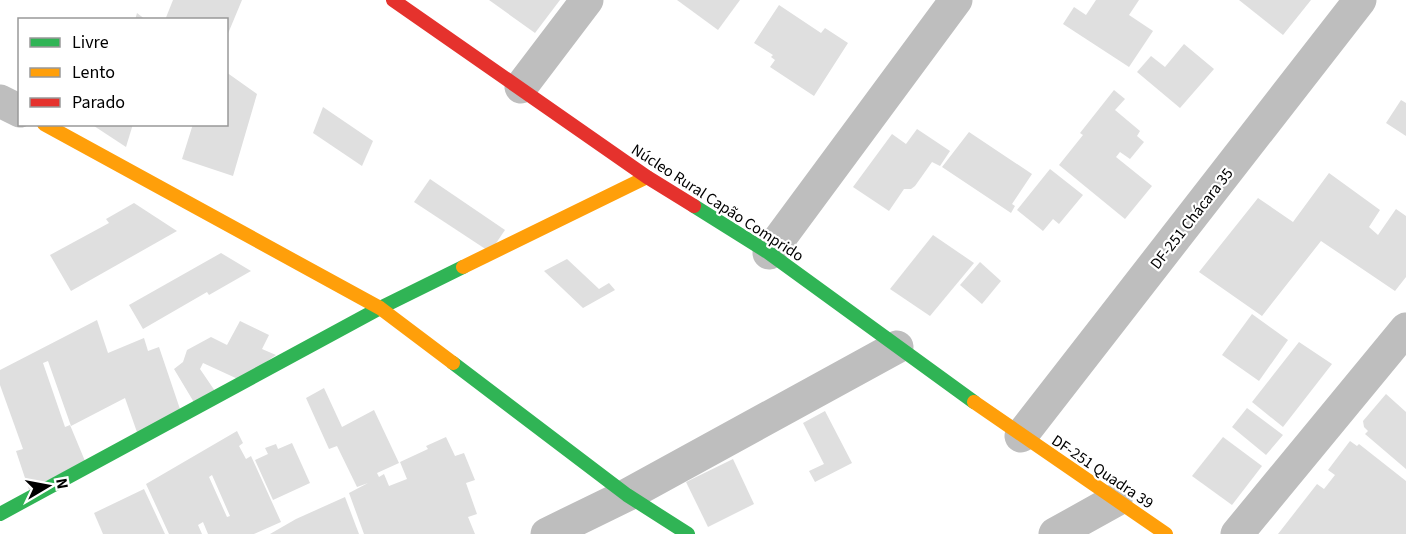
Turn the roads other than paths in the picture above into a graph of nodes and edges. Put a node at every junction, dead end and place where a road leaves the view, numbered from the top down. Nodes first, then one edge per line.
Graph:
1 (393, 0) edge
2 (587, 0) edge
3 (956, 0) edge
4 (1360, 0) edge
5 (521, 87) junction
6 (0, 100) edge
7 (18, 110) edge
8 (48, 126) edge
9 (647, 177) junction
10 (769, 253) junction
11 (380, 308) junction
12 (1406, 329) edge
13 (897, 347) junction
14 (1021, 436) junction
15 (627, 495) junction
16 (1116, 500) junction
17 (0, 514) edge
18 (547, 534) edge
19 (687, 534) edge
20 (1055, 534) edge
21 (1166, 534) edge
22 (1237, 534) edge

1 - 5 street, Núcleo Rural Capão Comprido
2 - 5 street
3 - 10 street
4 - 14 street, DF-251 Chácara 35
5 - 9 street, Núcleo Rural Capão Comprido
6 - 7 street
8 - 11 street
9 - 10 street, Núcleo Rural Capão Comprido
9 - 11 street
10 - 13 street, Núcleo Rural Capão Comprido
11 - 15 street
11 - 17 street
12 - 22 street
13 - 14 street, Núcleo Rural Capão Comprido
13 - 15 street
14 - 16 street, DF-251 Quadra 39
15 - 18 street
15 - 19 street
16 - 20 street
16 - 21 street, DF-251 Quadra 39

